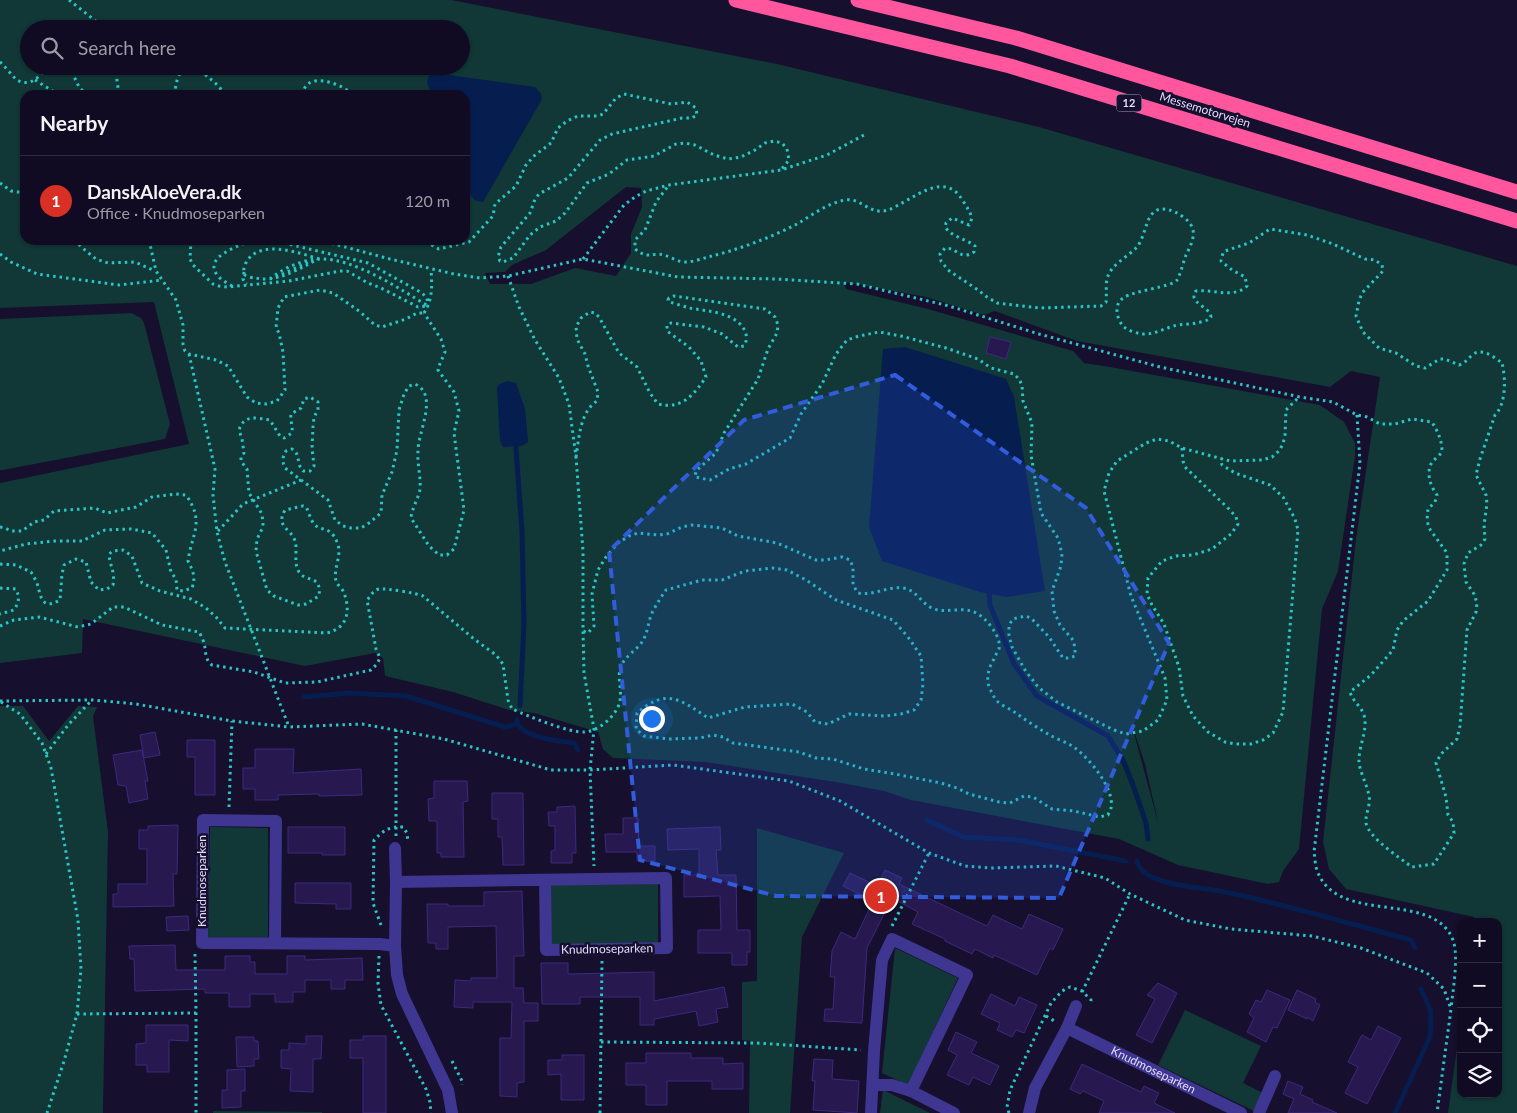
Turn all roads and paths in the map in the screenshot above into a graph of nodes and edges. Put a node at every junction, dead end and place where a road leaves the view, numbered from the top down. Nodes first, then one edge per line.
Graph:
1 (69, 0) edge
2 (736, 0) edge
3 (858, 0) edge
4 (95, 20) edge
5 (0, 62) edge
6 (42, 75) edge
7 (73, 75) edge
8 (116, 75) edge
9 (179, 75) edge
10 (205, 75) edge
11 (35, 80) junction
12 (51, 90) edge
13 (82, 90) edge
14 (118, 90) edge
15 (176, 90) edge
16 (222, 90) edge
17 (303, 90) edge
18 (347, 90) edge
19 (864, 134) dead end
20 (781, 170) junction
21 (0, 183) edge
22 (669, 185) junction
23 (20, 192) edge
24 (1517, 192) edge
25 (1517, 221) edge
26 (470, 241) edge
27 (79, 245) edge
28 (150, 245) edge
29 (190, 245) edge
30 (240, 245) edge
31 (291, 245) edge
32 (338, 245) edge
33 (432, 245) edge
34 (456, 245) edge
35 (0, 254) edge
36 (319, 259) junction
37 (583, 259) junction
38 (244, 269) junction
39 (431, 269) junction
40 (156, 271) junction
41 (508, 276) junction
42 (162, 280) junction
43 (250, 284) junction
44 (233, 286) junction
45 (428, 306) junction
46 (424, 313) junction
47 (189, 354) junction
48 (1300, 396) junction
49 (1357, 414) junction
50 (1182, 448) junction
51 (576, 457) junction
52 (1222, 458) junction
53 (301, 480) junction
54 (252, 500) junction
55 (0, 527) edge
56 (218, 532) junction
57 (0, 551) edge
58 (0, 564) edge
59 (0, 588) edge
60 (0, 614) edge
61 (0, 626) edge
62 (251, 629) junction
63 (583, 632) junction
64 (269, 678) junction
65 (93, 700) junction
66 (0, 701) edge
67 (232, 720) junction
68 (289, 727) junction
69 (594, 729) junction
70 (396, 730) junction
71 (46, 755) junction
72 (590, 770) junction
73 (228, 821) junction
74 (396, 827) junction
75 (408, 843) dead end
76 (396, 848) joint
77 (929, 852) junction
78 (595, 879) junction
79 (545, 880) junction
80 (396, 882) junction
81 (1130, 894) junction
82 (892, 939) junction
83 (202, 943) junction
84 (275, 943) junction
85 (395, 946) junction
86 (602, 949) junction
87 (1082, 991) junction
88 (1076, 1006) joint
89 (1451, 1009) junction
90 (196, 1013) junction
91 (76, 1014) junction
92 (1067, 1028) junction
93 (602, 1042) junction
94 (874, 1051) junction
95 (449, 1057) dead end
96 (1275, 1076) dead end
97 (873, 1085) junction
98 (462, 1089) dead end
99 (910, 1091) junction
100 (46, 1113) edge
101 (196, 1113) edge
102 (452, 1113) edge
103 (600, 1113) edge
104 (871, 1113) edge
105 (954, 1113) edge
106 (1009, 1113) edge
107 (1029, 1113) edge
108 (1241, 1113) edge
109 (1258, 1113) edge
110 (1438, 1113) edge

1 - 4 path
2 - 25 highway, Messemotorvejen / 12
3 - 24 highway, Messemotorvejen / 12
5 - 11 path
6 - 11 path
7 - 13 path
8 - 14 path
9 - 15 path
10 - 16 path
11 - 12 path
17 - 18 path
19 - 20 path
20 - 22 path
20 - 26 path
21 - 23 path
22 - 37 path
22 - 49 path
27 - 40 path
28 - 40 path
29 - 44 path
30 - 44 path
31 - 45 path
32 - 39 path
33 - 34 path
35 - 42 path
36 - 38 path
36 - 38 path
36 - 45 path
37 - 41 path
37 - 48 path
38 - 43 path
39 - 41 path
39 - 45 path
40 - 42 path
41 - 51 path
42 - 47 path
43 - 44 path
43 - 45 path
45 - 46 path
46 - 47 path
46 - 53 path
47 - 56 path
48 - 49 path
48 - 52 path
49 - 89 path
50 - 51 path
50 - 52 path
50 - 52 path
51 - 63 path
53 - 54 path
53 - 54 path
54 - 56 path
54 - 62 path
55 - 57 path
56 - 62 path
58 - 62 path
59 - 60 path
61 - 64 path
62 - 64 path
63 - 69 path
63 - 69 path
64 - 68 path
64 - 69 path
65 - 66 path
65 - 67 path
65 - 71 path
66 - 71 path
67 - 68 path
67 - 73 path
68 - 70 path
69 - 72 path
70 - 72 path
70 - 74 path
71 - 91 path
72 - 77 path
72 - 78 path
73 - 83 street, Knudmoseparken
73 - 84 street, Knudmoseparken
74 - 75 path
74 - 76 path
76 - 80 street
77 - 81 path
77 - 82 path
78 - 79 street, Knudmoseparken
78 - 86 street, Knudmoseparken
79 - 80 street, Knudmoseparken
79 - 86 street, Knudmoseparken
80 - 85 street
81 - 87 path
81 - 89 path
82 - 94 street
82 - 99 street
83 - 84 street, Knudmoseparken
83 - 90 path
84 - 85 street, Knudmoseparken
85 - 102 street
86 - 93 path
87 - 88 path
87 - 106 path
88 - 92 street
89 - 110 path
90 - 91 path
90 - 101 path
91 - 100 path
92 - 107 street
92 - 108 street, Knudmoseparken
93 - 94 path
93 - 103 path
94 - 97 street
95 - 98 path
96 - 109 street
97 - 99 street
97 - 104 street
99 - 105 street

